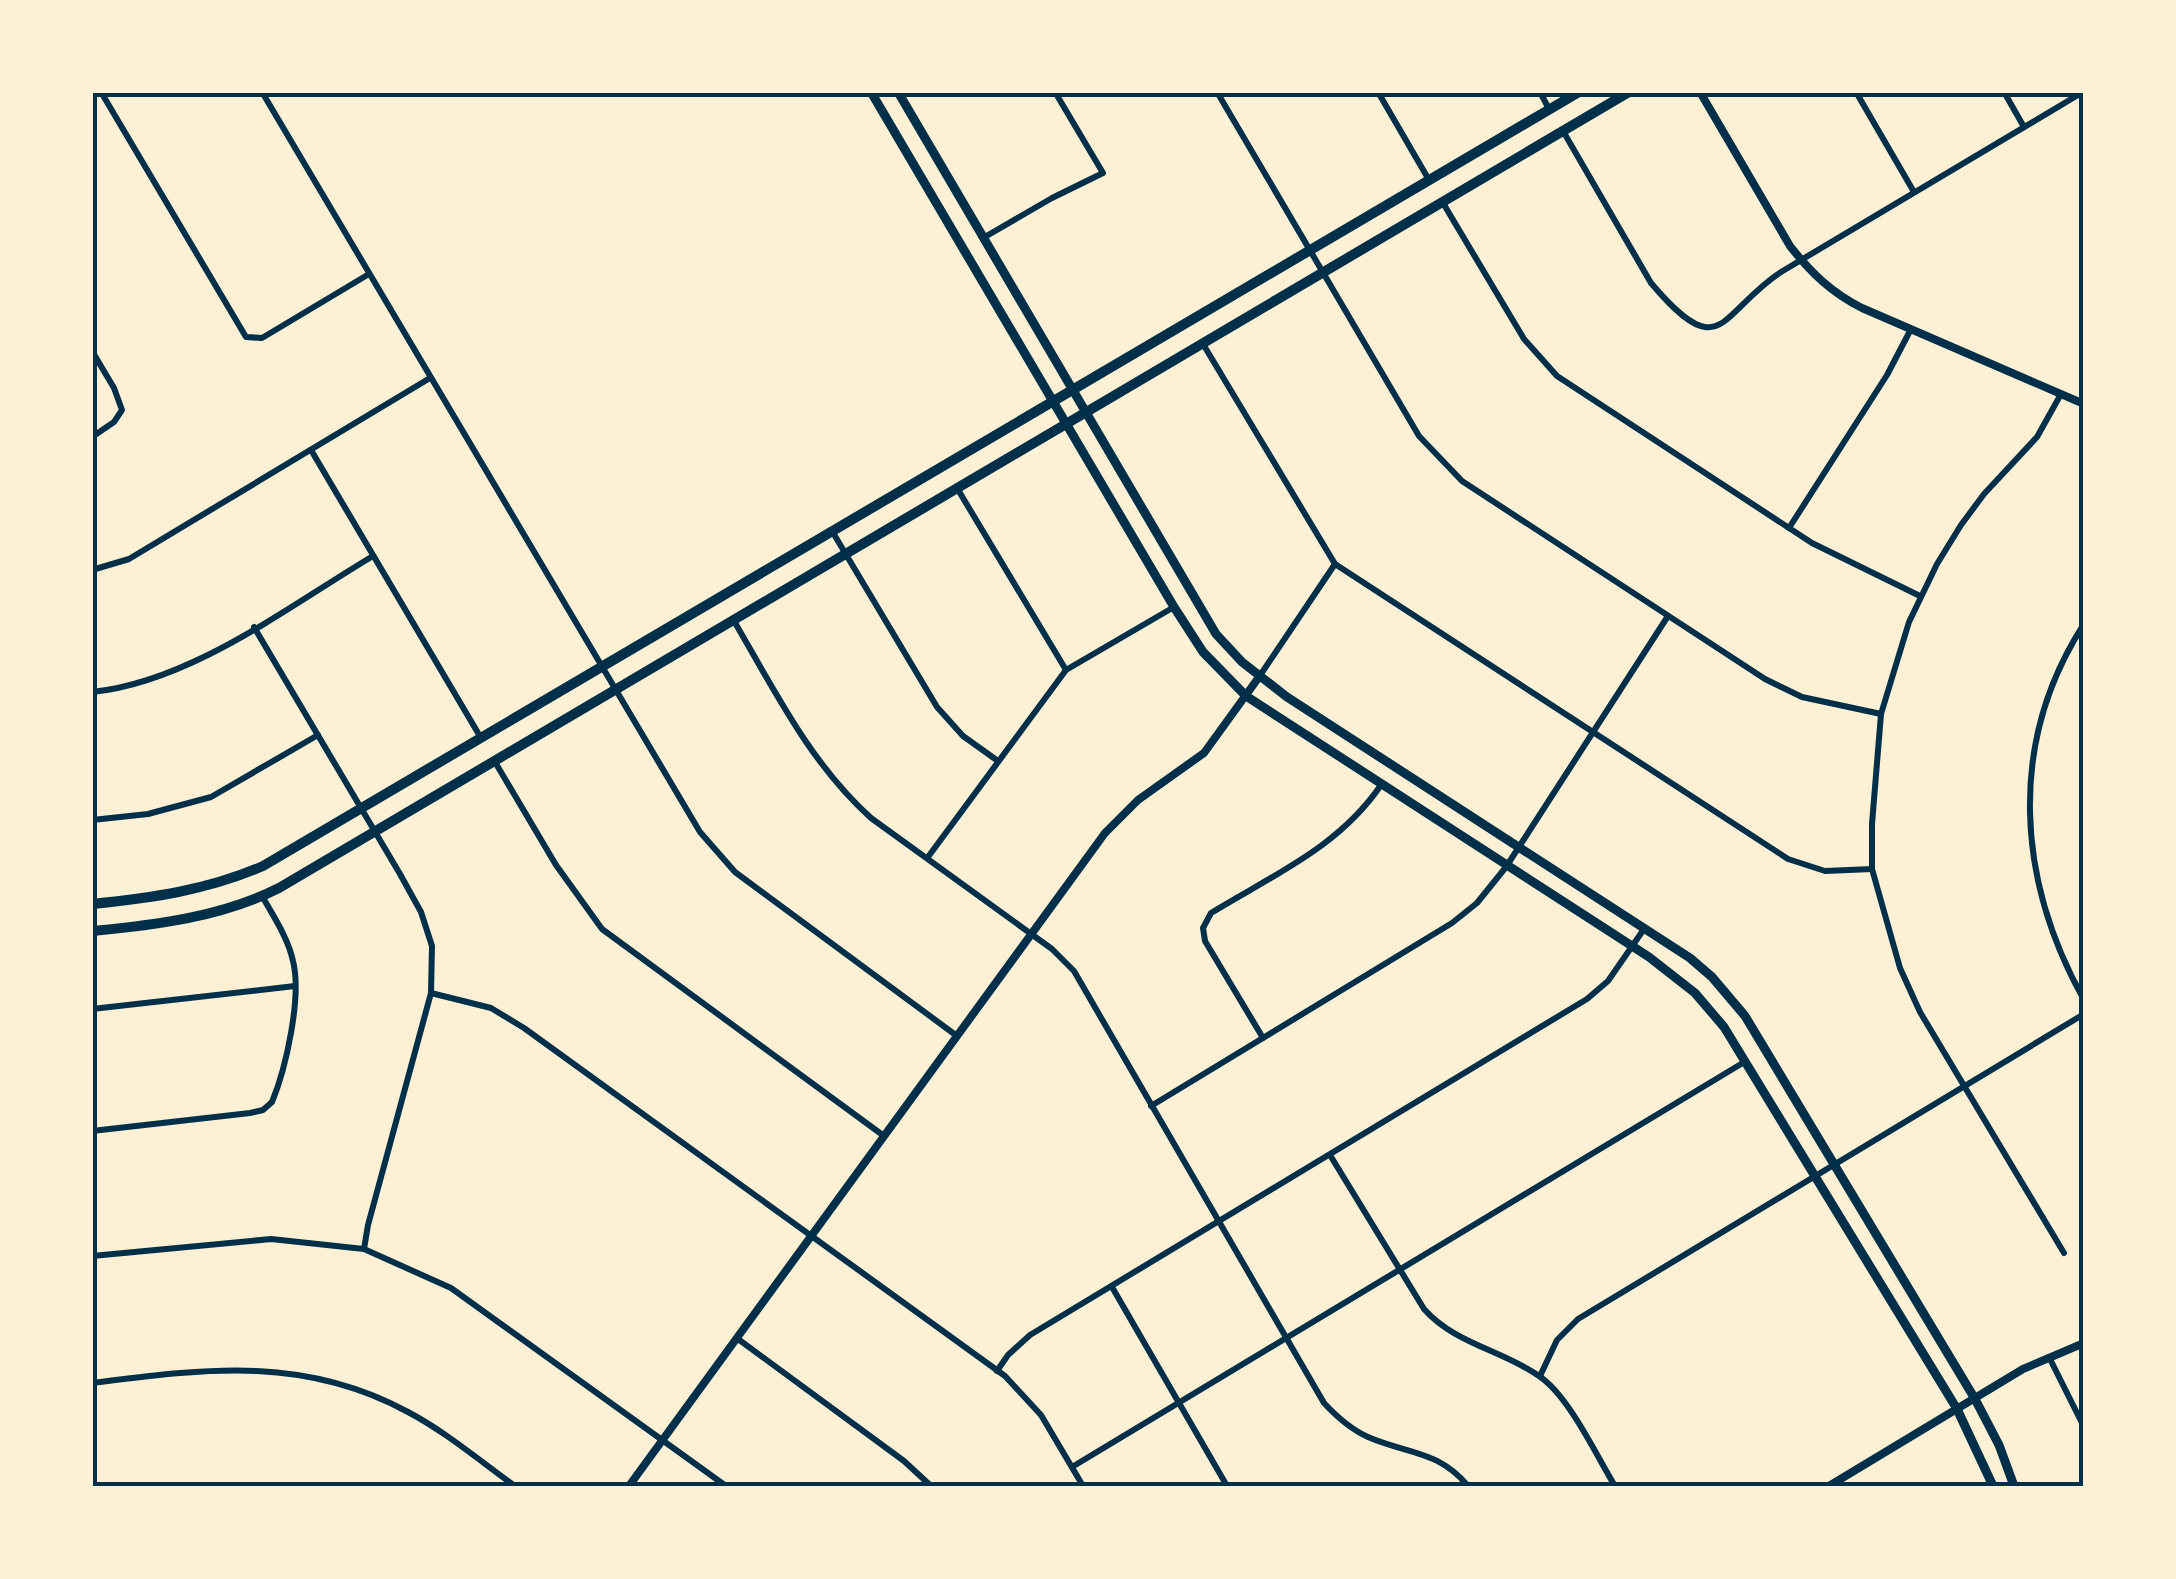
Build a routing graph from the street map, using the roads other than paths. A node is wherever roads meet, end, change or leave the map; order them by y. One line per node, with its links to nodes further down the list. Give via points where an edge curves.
1 (101, 92): 25 (street, via 246,337 262,338)
2 (262, 92): 25 (street)
3 (871, 92): 32 (main road)
4 (898, 92): 21 (main road)
5 (1055, 92): 21 (street, via 1103,173)
6 (1216, 92): 22 (street)
7 (1378, 92): 18 (street)
8 (1540, 92): 15 (street)
9 (1579, 92): 15 (main road)
10 (1629, 92): 17 (main road)
11 (1700, 92): 23 (street)
12 (1856, 92): 19 (street)
13 (2004, 92): 16 (street)
14 (2083, 92): 16 (street)
15 (1550, 110): 18 (main road)
16 (2024, 127): 19 (street)
17 (1563, 131): 20 (main road); 23 (street, via 1651,283 1692,322 1724,324 1757,289)
18 (1429, 180): 22 (main road)
19 (1914, 192): 23 (street)
20 (1442, 202): 24 (main road); 39 (street, via 1512,322 1546,366)
21 (984, 238): 30 (main road)
22 (1310, 252): 24 (street); 30 (main road)
23 (1801, 260): 26 (street, via 1841,298)
24 (1323, 272): 27 (main road); 47 (street, via 1419,436 1446,466)
25 (369, 274): 29 (street)
26 (1911, 330): 31 (street); 39 (street)
27 (1203, 343): 34 (main road); 43 (street)
28 (92, 351): 36 (street, via 122,410)
29 (430, 378): 37 (street); 51 (street)
30 (1074, 391): 32 (main road); 34 (main road)
31 (2061, 394): 33 (street); 45 (street, via 2037,436 1962,525)
32 (1055, 402): 35 (main road); 40 (main road)
33 (2084, 404)
34 (1086, 413): 35 (main road); 53 (main road, via 1216,634)
35 (1067, 423): 38 (main road); 46 (main road)
36 (92, 437)
37 (311, 450): 42 (street); 44 (street, via 129,559)
38 (957, 488): 41 (main road); 52 (street)
39 (1790, 528): 45 (street)
40 (832, 531): 41 (street); 51 (main road)
41 (845, 554): 48 (main road); 61 (street, via 937,707)
42 (373, 556): 50 (street); 60 (street)
43 (1334, 564): 53 (street); 58 (street)
44 (92, 570)
45 (1920, 596): 57 (street)
46 (1174, 607): 52 (street); 56 (main road)
47 (1668, 616): 57 (street, via 1782,688); 58 (street)
48 (734, 621): 54 (main road); 68 (street, via 828,774 871,818)
49 (2084, 624): 79 (street, via 2045,708 2033,762 2030,828 2042,906)
50 (254, 627): 55 (street, via 163,677); 59 (street)
51 (600, 669): 54 (street); 60 (main road)
52 (1066, 670): 61 (street)
53 (1259, 678): 56 (street); 67 (main road)
54 (614, 691): 62 (main road); 82 (street, via 726,863)
55 (92, 692)
56 (1246, 696): 63 (main road); 75 (street, via 1204,753 1118,818)
57 (1881, 714): 70 (street)
58 (1593, 733): 67 (street); 70 (street, via 1788,859 1825,871)
59 (318, 736): 64 (street); 65 (street, via 211,797)
60 (482, 739): 64 (main road)
61 (998, 761): 68 (street)
62 (495, 762): 66 (main road); 88 (street, via 602,929)
63 (1382, 785): 69 (main road); 83 (street, via 1345,830 1210,913 1204,924 1204,941)
64 (361, 808): 66 (street); 72 (main road, via 233,879 178,894)
65 (92, 820)
66 (375, 832): 71 (main road); 78 (street, via 426,924)
67 (1520, 847): 69 (street); 73 (main road)
68 (928, 858): 75 (street)
69 (1506, 866): 76 (main road); 83 (street, via 1452,923)
70 (1872, 869): 85 (street, via 1900,968)
71 (262, 896): 74 (main road, via 180,920); 77 (street, via 290,949)
72 (92, 904)
73 (1644, 929): 76 (street); 90 (main road, via 1690,958 1726,992)
74 (92, 931)
75 (1030, 934): 82 (street); 86 (street, via 1074,972)
76 (1631, 948): 84 (main road, via 1695,993); 89 (street, via 1587,999)
77 (294, 986): 80 (street); 87 (street, via 290,1028 267,1108)
78 (431, 993): 93 (street, via 511,1020); 94 (street)
79 (2084, 1000)
80 (92, 1009)
81 (2084, 1014): 85 (street)
82 (957, 1036): 88 (street)
83 (1263, 1038): 86 (street)
84 (1746, 1061): 91 (main road); 97 (street)
85 (1963, 1087): 90 (street); 95 (street)
86 (1152, 1106): 92 (street)
87 (92, 1131)
88 (884, 1136): 93 (street)
89 (1330, 1155): 92 (street); 97 (street)
90 (1835, 1165): 91 (street); 98 (main road)
91 (1815, 1176): 99 (main road); 106 (street, via 1578,1319 1557,1340)
92 (1217, 1222): 100 (street); 101 (street)
93 (810, 1237): 102 (street); 105 (street)
94 (364, 1249): 96 (street, via 271,1239); 112 (street, via 452,1288)
95 (2064, 1253)
96 (92, 1256)
97 (1398, 1270): 101 (street); 106 (street, via 1444,1328)
98 (1900, 1273): 99 (main road); 108 (main road)
99 (1881, 1285): 110 (main road)
100 (1112, 1287): 105 (street, via 1030,1335); 109 (street)
101 (1285, 1338): 109 (street); 120 (street, via 1324,1403 1351,1429 1422,1452)
102 (738, 1340): 112 (street); 117 (street)
103 (2084, 1342): 104 (street)
104 (2049, 1356): 108 (street); 111 (street)
105 (997, 1371): 113 (street, via 1030,1400)
106 (1540, 1376): 121 (street)
107 (92, 1383): 114 (street, via 227,1368 321,1380 408,1411)
108 (1975, 1399): 110 (street); 124 (main road)
109 (1179, 1402): 113 (street); 119 (street)
110 (1957, 1409): 122 (street); 123 (main road)
111 (2084, 1428)
112 (663, 1441): 115 (street); 116 (street)
113 (1072, 1466): 118 (street)
114 (515, 1486)
115 (629, 1486)
116 (726, 1486)
117 (931, 1486)
118 (1083, 1486)
119 (1227, 1486)
120 (1468, 1486)
121 (1615, 1486)
122 (1830, 1486)
123 (1993, 1486)
124 (2014, 1486)

